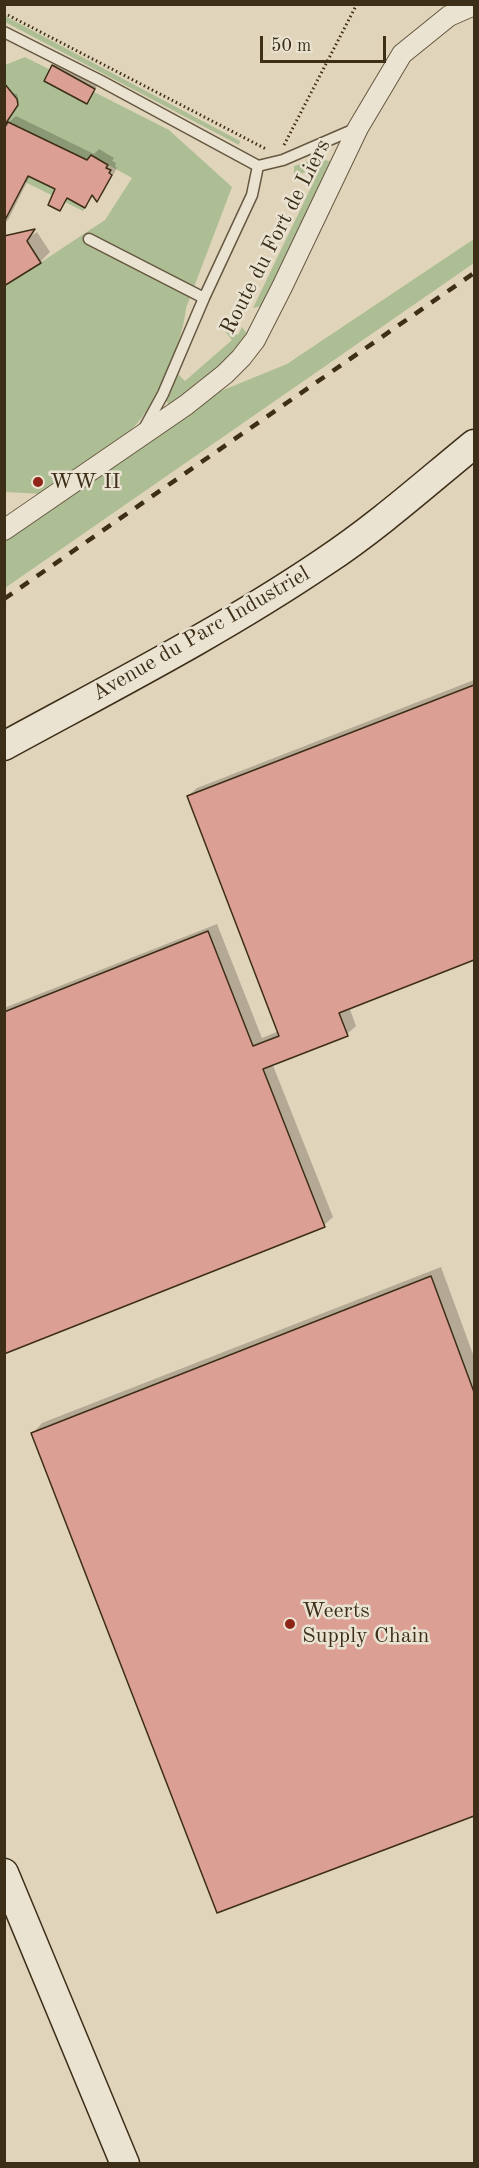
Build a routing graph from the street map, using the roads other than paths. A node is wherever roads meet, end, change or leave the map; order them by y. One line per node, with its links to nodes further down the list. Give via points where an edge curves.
1 (474, 5): 3 (street, Route du Fort de Liers, via 448,16 402,54)
2 (4, 32): 4 (lane)
3 (358, 128): 4 (lane); 7 (street, Route du Fort de Liers, via 255,339 225,374)
4 (258, 166): 6 (lane, via 252,195)
5 (89, 239): 6 (lane)
6 (204, 298): 7 (lane, via 145,427)
7 (147, 432): 9 (street, Route du Fort de Liers)
8 (474, 444): 10 (street, Avenue du Parc Industriel, via 307,574 230,622)
9 (4, 530)
10 (4, 746)
11 (4, 1873): 12 (street)
12 (124, 2163)

